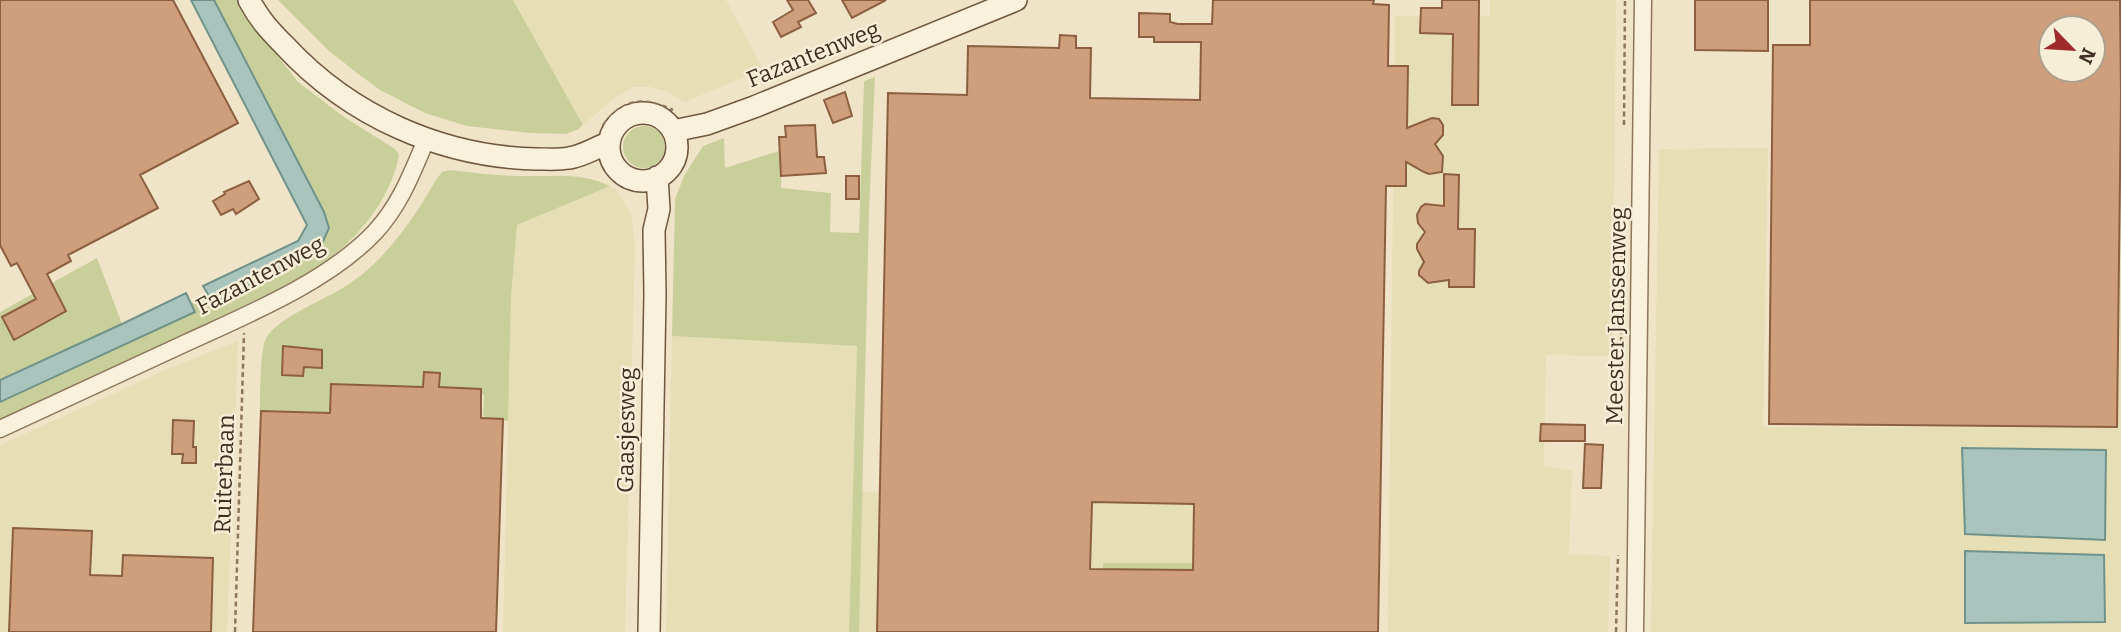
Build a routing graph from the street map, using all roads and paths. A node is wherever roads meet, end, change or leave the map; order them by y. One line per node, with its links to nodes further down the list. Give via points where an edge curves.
1 (249, 0): 7 (main road, via 260,20 306,70 389,125)
2 (1016, 0): 6 (main road, Fazantenweg, via 707,124 694,137)
3 (1625, 0): 5 (path)
4 (1643, 0): 14 (street, Meester Janssenweg)
5 (1624, 127)
6 (675, 129): 8 (main road, via 651,113 634,113 620,121); 8 (path, via 657,103 643,100 625,105 608,118); 9 (main road, via 676,155 671,165)
7 (426, 140): 8 (main road, via 483,155 524,158 565,159); 10 (street, Fazantenweg, via 392,211 374,232 329,270)
8 (606, 145): 9 (main road, via 623,174)
9 (648, 179): 13 (main road, Gaasjesweg, via 645,208 654,230 655,308)
10 (245, 316): 11 (street, Fazantenweg); 12 (path, Ruiterbaan)
11 (0, 429)
12 (234, 632)
13 (649, 632)
14 (1634, 632)

